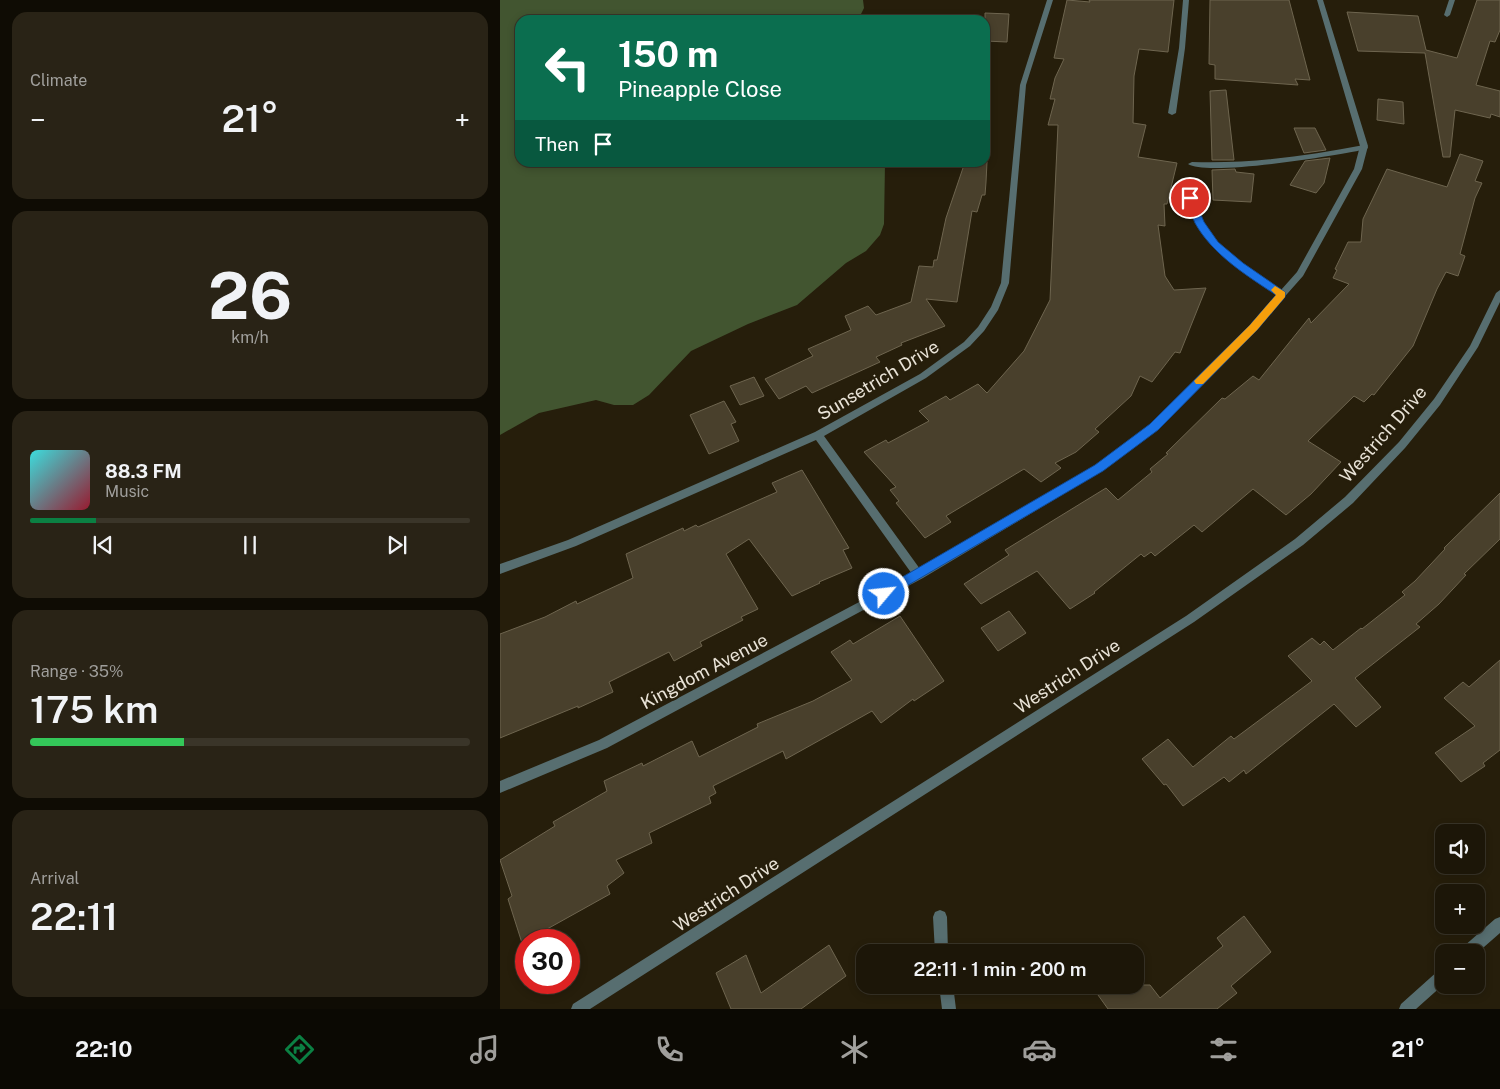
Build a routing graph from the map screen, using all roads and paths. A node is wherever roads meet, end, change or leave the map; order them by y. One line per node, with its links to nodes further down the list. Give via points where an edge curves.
1 (1050, 0): 12 (street, Sunsetrich Drive, via 1024,85 1005,282 995,308 967,344 923,376)
2 (1186, 0): 6 (street)
3 (1320, 0): 7 (street)
4 (1452, 0): 5 (street)
5 (1447, 15)
6 (1172, 113)
7 (1364, 147): 8 (street, via 1281,161 1226,166); 11 (street, Kingdom Avenue, via 1358,169 1300,274)
8 (1192, 164)
9 (1190, 198): 11 (street, via 1199,222 1215,244 1240,266)
10 (1500, 293): 22 (street, Westrich Drive, via 1474,347 1402,446 1349,500 1298,542 1190,619)
11 (1282, 294): 14 (street, Kingdom Avenue, via 1254,327 1154,427 1099,468)
12 (818, 435): 13 (street, Sunsetrich Drive, via 572,543); 14 (street)
13 (500, 569)
14 (919, 575): 15 (street, Kingdom Avenue, via 604,744)
15 (500, 787)
16 (940, 917): 18 (street)
17 (1500, 924): 19 (street)
18 (942, 944)
19 (1477, 944)
20 (1435, 983): 24 (street)
21 (947, 994): 23 (street)
22 (578, 1009)
23 (949, 1009)
24 (1406, 1009)

